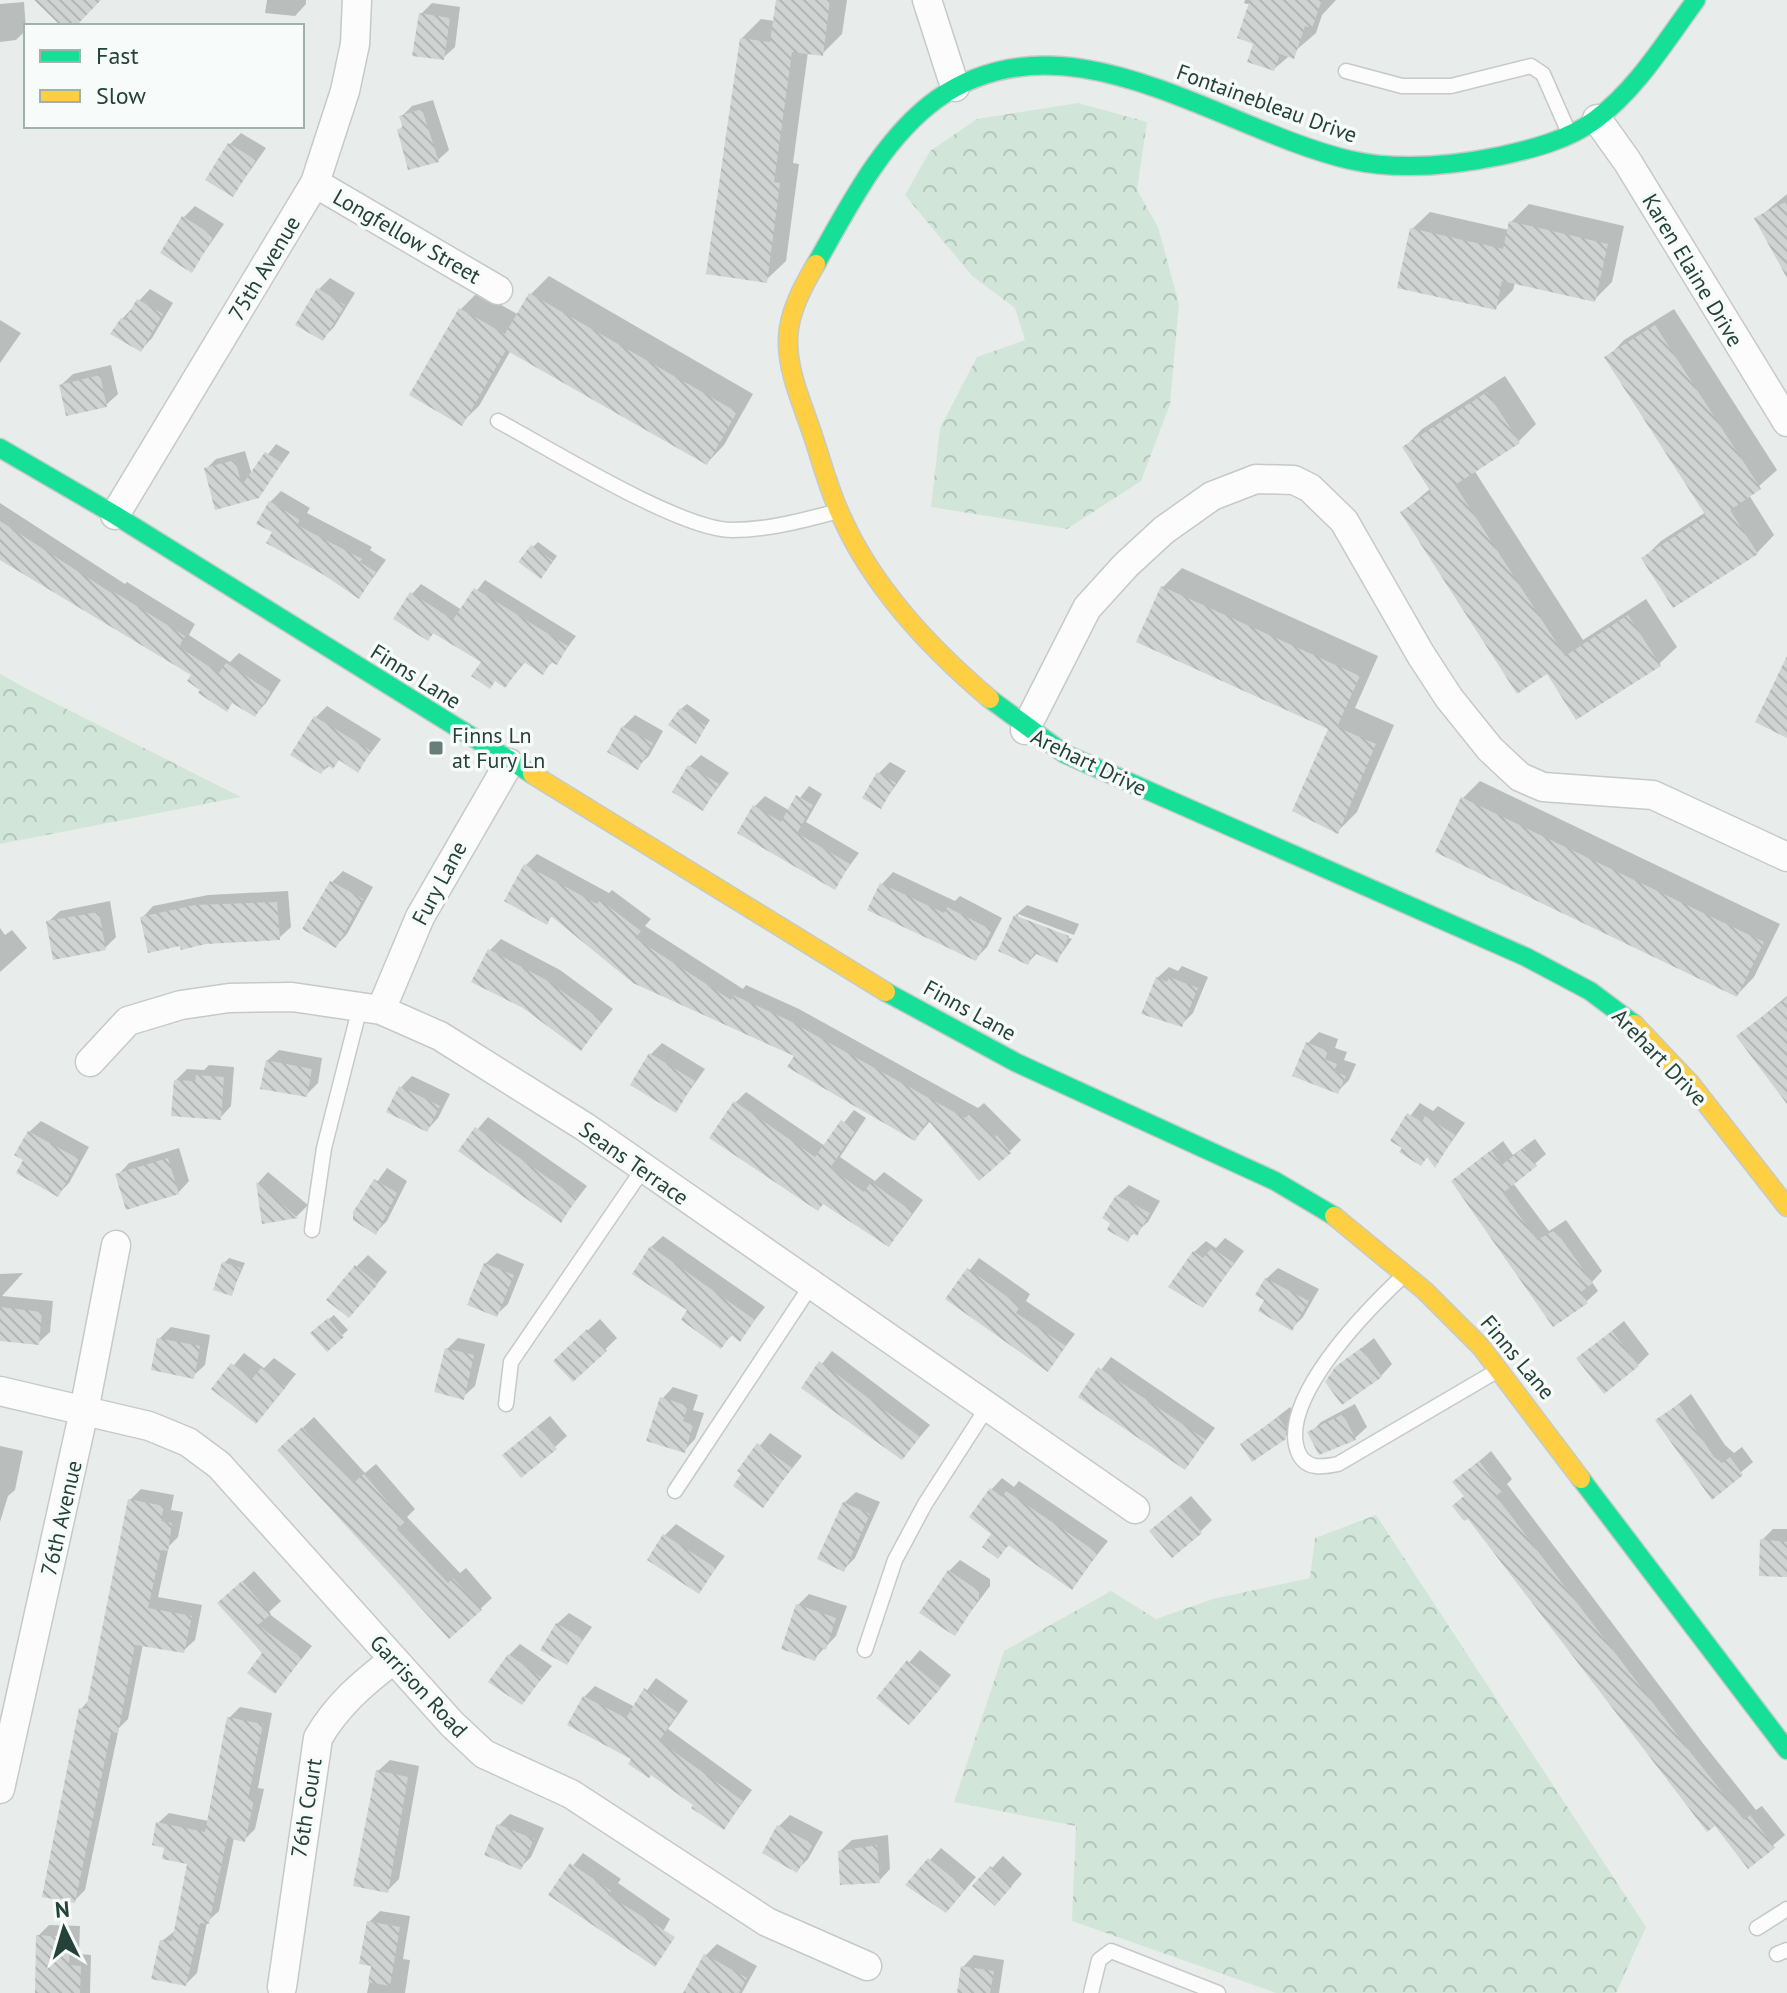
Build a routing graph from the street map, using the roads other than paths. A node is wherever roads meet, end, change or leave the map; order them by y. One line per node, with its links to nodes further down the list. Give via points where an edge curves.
1 (357, 0): 8 (street, 75th Avenue, via 345,91)
2 (927, 0): 5 (street)
3 (1696, 0): 6 (street, Fontainebleau Drive, via 1624,94)
4 (1346, 71): 7 (lane, via 1402,86 1451,86 1531,66 1543,74)
5 (955, 87): 7 (street, Fontainebleau Drive, via 1014,70 1058,65 1094,70 1187,99 1329,155 1392,166 1478,161); 13 (street, Arehart Drive, via 919,113 874,167 807,282 790,324 791,364)
6 (1597, 119): 7 (street, Fontainebleau Drive); 11 (street, Karen Elaine Drive)
7 (1569, 133)
8 (315, 183): 9 (street, Longfellow Street); 14 (street, 75th Avenue)
9 (498, 290)
10 (498, 421): 13 (lane, via 675,515 728,530 781,526)
11 (1787, 422)
12 (0, 448): 14 (street, Finns Lane)
13 (839, 511): 15 (street, Arehart Drive, via 877,577 931,644)
14 (115, 515): 16 (street, Finns Lane)
15 (1025, 730): 17 (street, via 1087,608 1126,565 1212,496 1256,479 1279,478 1310,488 1344,521 1449,698 1520,777 1543,787 1653,795); 21 (street, Arehart Drive, via 1065,754 1583,986 1651,1041 1703,1098)
16 (509, 763): 18 (street, Fury Lane); 24 (street, Finns Lane, via 781,931 1017,1063 1275,1181 1335,1217)
17 (1787, 857)
18 (370, 1008): 19 (street, Seans Terrace, via 292,997 181,1005 128,1021); 20 (street, Seans Terrace, via 453,1044); 22 (lane, via 324,1148)
19 (90, 1062)
20 (643, 1169): 25 (street, Seans Terrace); 28 (lane, via 511,1362)
21 (1787, 1207)
22 (312, 1230)
23 (116, 1245): 30 (street, 76th Avenue)
24 (1405, 1274): 26 (street, Finns Lane); 26 (lane, via 1376,1301 1308,1386 1297,1436 1305,1461 1319,1467 1338,1464)
25 (812, 1284): 29 (street, Seans Terrace); 31 (lane)
26 (1499, 1370): 35 (street, Finns Lane)
27 (0, 1391): 30 (street, Garrison Road)
28 (506, 1404)
29 (988, 1406): 32 (street, Seans Terrace); 33 (lane, via 895,1560)
30 (84, 1411): 34 (street, Garrison Road, via 149,1426 188,1442 219,1465); 36 (street, 76th Avenue)
31 (675, 1491)
32 (1135, 1509)
33 (865, 1650)
34 (393, 1660): 39 (street, Garrison Road, via 484,1754 571,1794 767,1922); 40 (street, 76th Court, via 357,1688 318,1738)
35 (1787, 1750)
36 (0, 1786)
37 (1787, 1909): 38 (lane)
38 (1757, 1928)
39 (867, 1966)
40 (282, 1987)
41 (1091, 1993): 42 (lane, via 1099,1960 1111,1951)
42 (1218, 1993)

